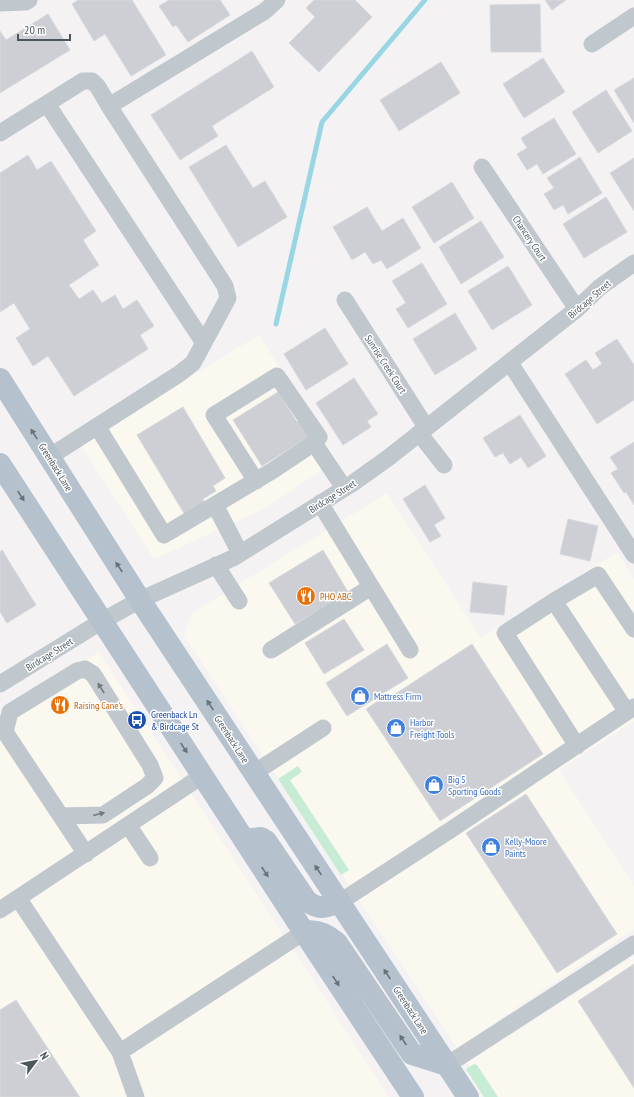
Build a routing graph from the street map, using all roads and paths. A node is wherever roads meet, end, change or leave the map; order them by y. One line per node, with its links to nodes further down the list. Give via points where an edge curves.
1 (29, 0): 3 (street)
2 (277, 0): 4 (street)
3 (0, 3)
4 (261, 6): 8 (street)
5 (634, 16): 6 (street)
6 (592, 44)
7 (47, 104): 8 (street, via 83,81 92,81); 9 (street); 14 (street)
8 (109, 106): 14 (street, via 225,286 228,298)
9 (0, 133)
10 (482, 167): 13 (street, Chancery Court)
11 (634, 263): 13 (street, Birdcage Street, via 600,287)
12 (345, 300): 18 (street, Sunrise Creek Court)
13 (577, 310): 15 (street, Birdcage Street)
14 (204, 343): 17 (street, via 193,363 179,374)
15 (510, 363): 18 (street, Birdcage Street); 28 (street)
16 (0, 379): 20 (main road, Greenback Lane, one-way to 16)
17 (97, 426): 20 (street); 26 (street, via 164,534)
18 (423, 430): 22 (street, Sunrise Creek Court); 24 (street, Birdcage Street)
19 (314, 443): 23 (street); 23 (street, via 319,437 277,376 214,415); 24 (street)
20 (49, 457): 31 (main road, Greenback Lane, one-way to 20)
21 (0, 464): 34 (main road, one-way to 34)
22 (444, 465)
23 (256, 481): 26 (street)
24 (344, 488): 25 (street, Birdcage Street)
25 (320, 503): 27 (street, Birdcage Street); 30 (street)
26 (215, 505): 27 (street)
27 (240, 553): 29 (street, Birdcage Street)
28 (634, 555)
29 (216, 565): 31 (street, Birdcage Street); 32 (street)
30 (371, 587): 36 (street); 37 (street)
31 (140, 600): 34 (street, Birdcage Street); 42 (main road, Greenback Lane, one-way to 31)
32 (239, 601)
33 (554, 601): 35 (street, via 598,575); 39 (street); 41 (street, via 505,633)
34 (102, 621): 38 (street, Birdcage Street); 43 (main road, one-way to 43)
35 (634, 629)
36 (271, 650)
37 (410, 650)
38 (0, 684)
39 (630, 710): 41 (street)
40 (323, 728): 42 (street)
41 (577, 746): 50 (street)
42 (254, 773): 50 (main road, Greenback Lane, one-way to 42)
43 (202, 776): 45 (street); 46 (main road)
44 (61, 816): 44 (street, one-way to 44, via 103,815 147,786 154,778 150,765 92,674 85,669 77,671 10,712 5,732); 47 (street)
45 (128, 825): 47 (street); 48 (street)
46 (244, 840): 50 (main road, via 261,838 266,841 312,905 319,908); 52 (main road, one-way to 52)
47 (86, 854): 49 (street)
48 (150, 858)
49 (18, 898): 51 (street); 54 (street)
50 (340, 902): 55 (main road, Greenback Lane, one-way to 50)
51 (0, 910)
52 (304, 932): 54 (street); 55 (main road, one-way to 52, via 412,1054 337,942 320,932); 57 (main road, one-way to 57)
53 (634, 944): 55 (street)
54 (120, 1052): 56 (street)
55 (447, 1065): 58 (main road, Greenback Lane)
56 (136, 1097)
57 (413, 1097)
58 (468, 1097)

